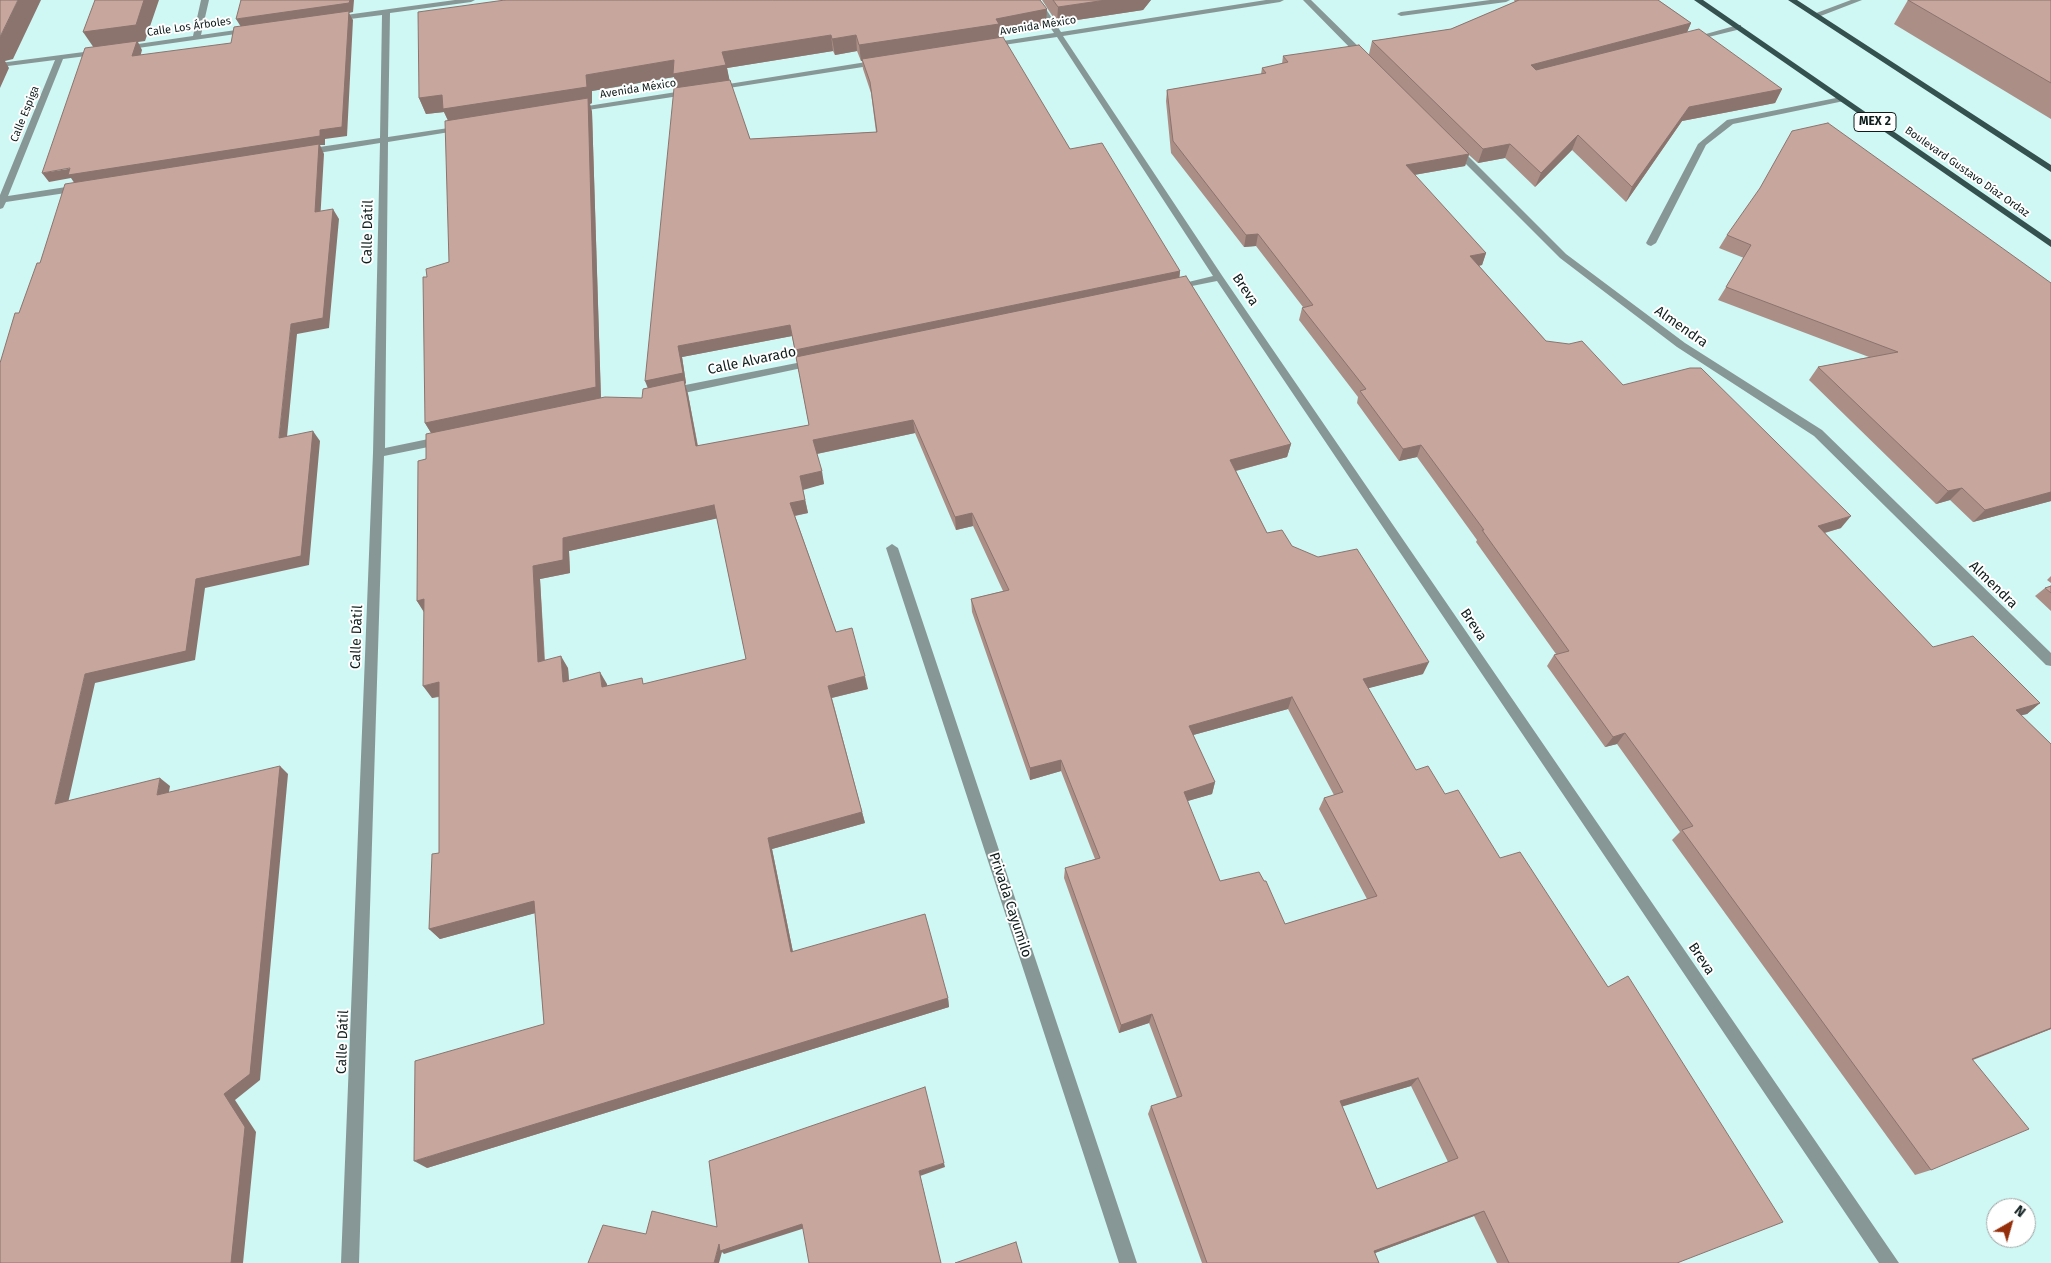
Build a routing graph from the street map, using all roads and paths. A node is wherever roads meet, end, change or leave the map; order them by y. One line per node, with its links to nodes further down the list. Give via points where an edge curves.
1 (205, 0): 17 (street)
2 (471, 0): 10 (street)
3 (1036, 0): 16 (street, Breva)
4 (1280, 0): 16 (street, Avenida México)
5 (1307, 0): 24 (street)
6 (1506, 0): 11 (street)
7 (1698, 0): 14 (main road, Boulevard Gustavo Díaz Ordaz / MEX 2)
8 (1792, 0): 12 (main road)
9 (1858, 0): 12 (street)
10 (386, 12): 13 (street); 32 (street, Calle Dátil)
11 (1400, 14)
12 (1815, 15): 34 (main road)
13 (329, 20)
14 (1738, 28): 18 (street); 28 (main road, Boulevard Gustavo Díaz Ordaz / MEX 2)
15 (262, 29): 17 (street, Calle Los Árboles)
16 (1057, 34): 19 (street, Avenida México); 39 (street, Breva)
17 (196, 38): 20 (street, Calle Los Árboles)
18 (1680, 42)
19 (978, 47)
20 (118, 49)
21 (108, 50): 22 (street)
22 (60, 57): 25 (street); 36 (street, Calle Espiga)
23 (889, 61): 26 (street)
24 (1369, 62)
25 (0, 65)
26 (711, 89)
27 (701, 90): 29 (street, Avenida México)
28 (1841, 99): 37 (street, via 1730,122 1702,144); 38 (main road, Boulevard Gustavo Díaz Ordaz / MEX 2)
29 (563, 112)
30 (474, 126): 32 (street)
31 (1446, 139): 46 (street, Almendra, via 1563,256 1680,345 1818,433)
32 (385, 140): 33 (street); 44 (street, Calle Dátil)
33 (297, 154)
34 (2051, 169)
35 (91, 186): 36 (street)
36 (1, 202)
37 (1651, 243)
38 (2051, 244)
39 (1219, 278): 40 (street); 49 (street, Breva)
40 (1160, 290)
41 (818, 362): 42 (street, Calle Alvarado)
42 (662, 394)
43 (457, 436): 44 (street)
44 (379, 453): 47 (street, Calle Dátil)
45 (892, 548): 48 (street, Privada Cayumilo)
46 (2051, 661)
47 (350, 1263)
48 (1128, 1263)
49 (1890, 1263)

